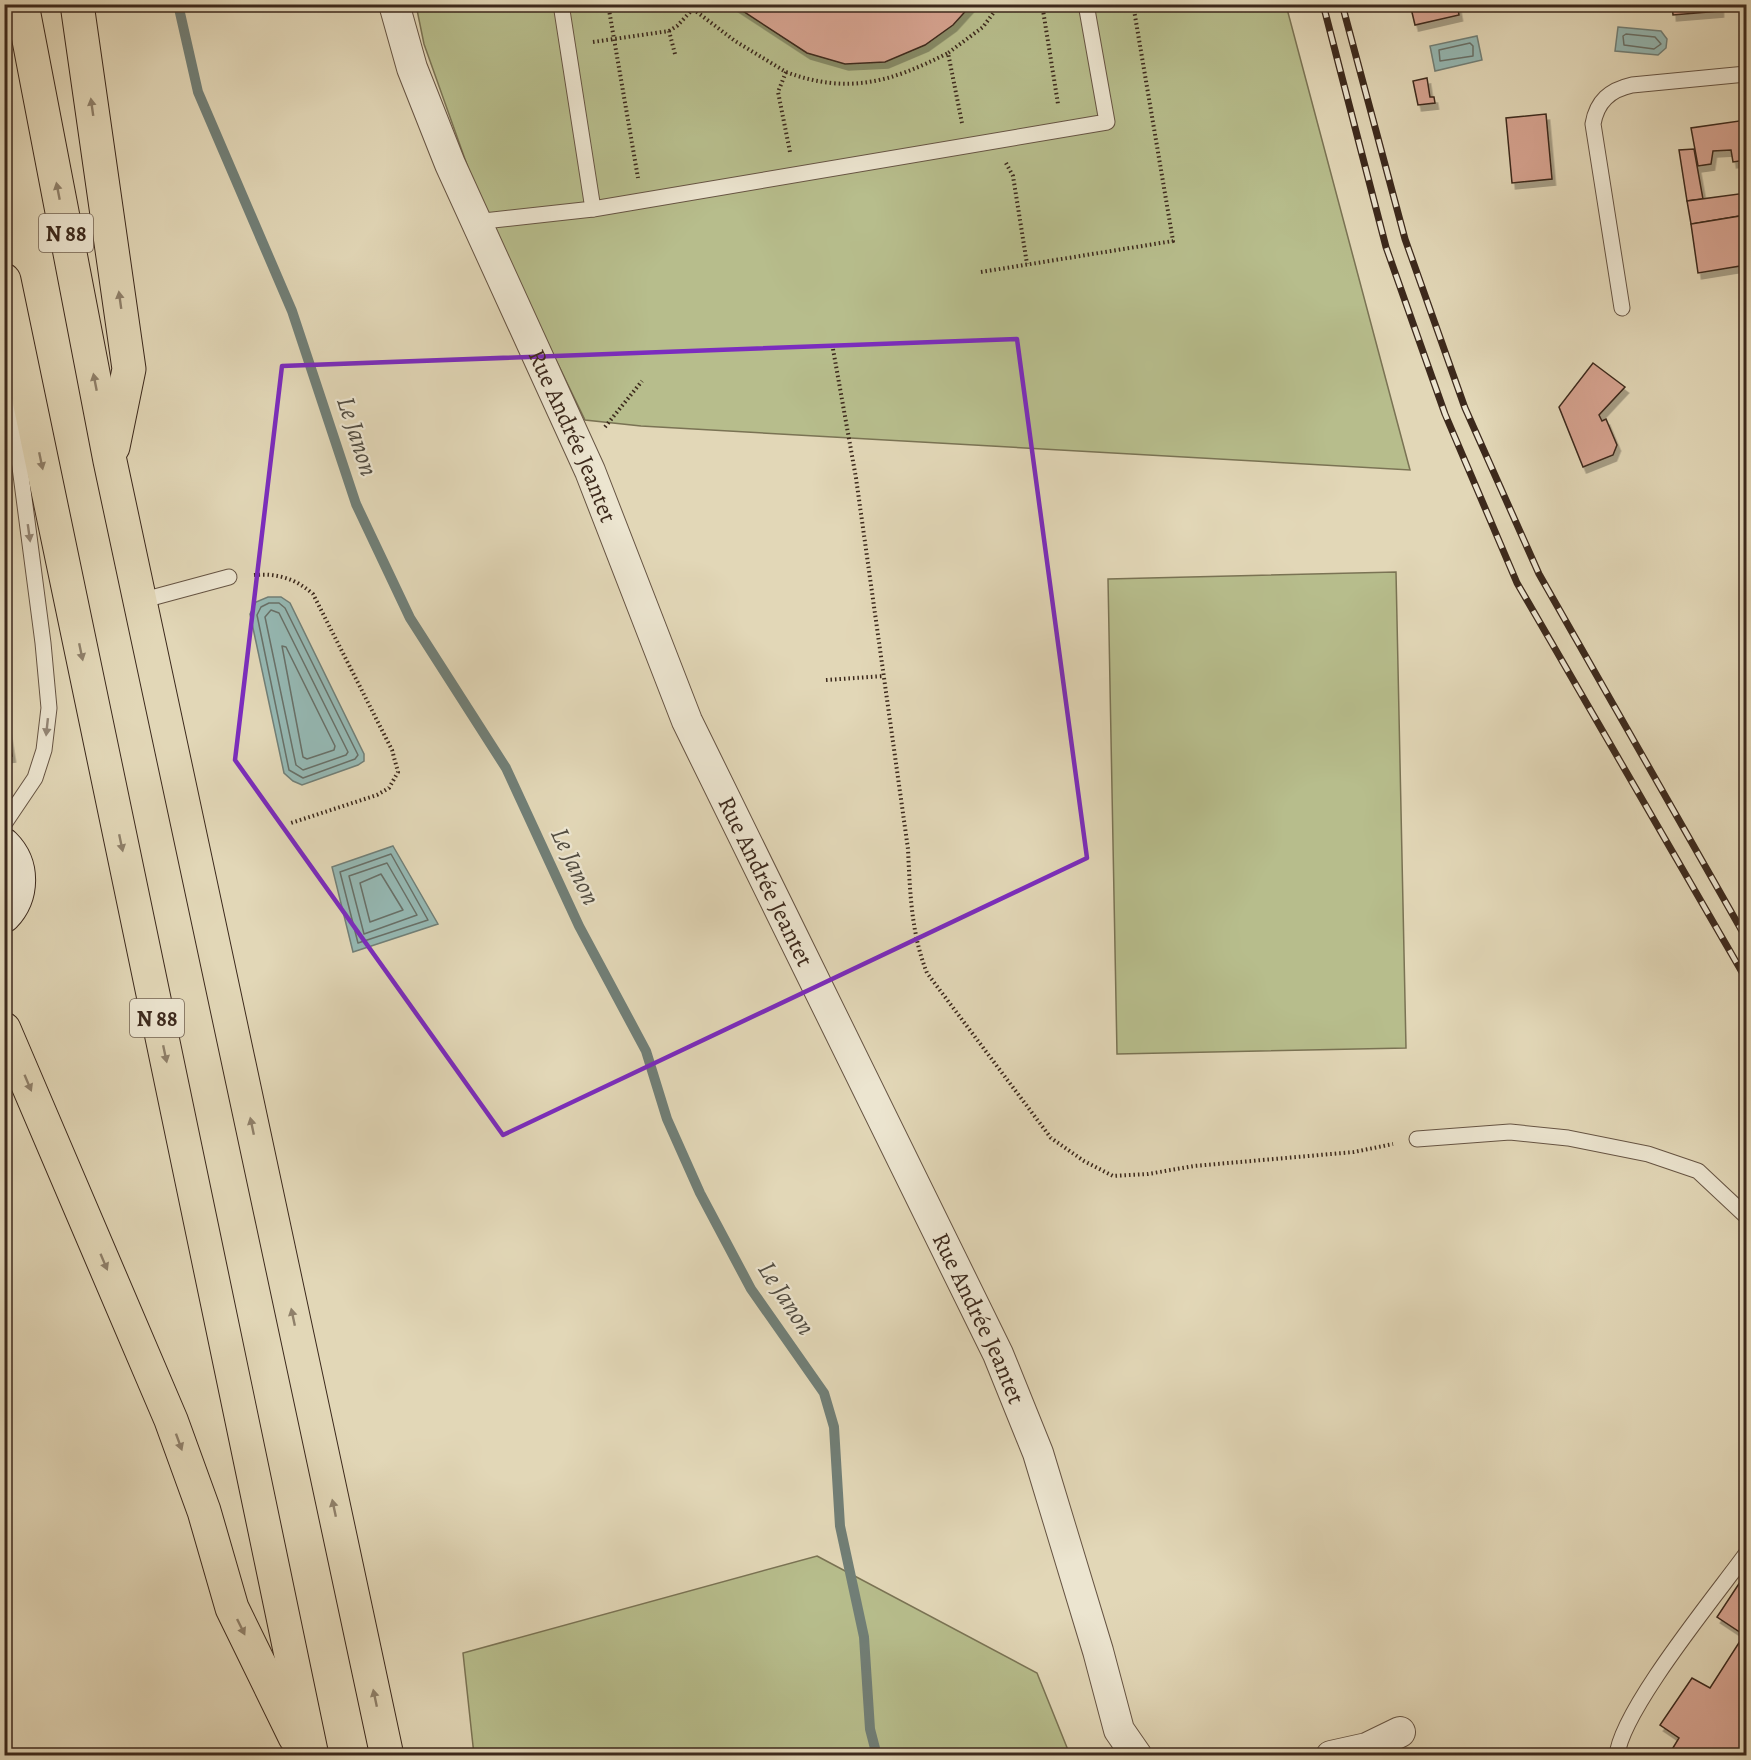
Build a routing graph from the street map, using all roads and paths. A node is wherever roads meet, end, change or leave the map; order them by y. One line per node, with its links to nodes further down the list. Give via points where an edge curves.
1 (22, 4): 34 (highway, N 88, one-way to 1)
2 (78, 4): 34 (highway, one-way to 2, via 129,369)
3 (394, 4): 25 (street, Rue Andrée Jeantet, via 412,68)
4 (561, 4): 14 (lane)
5 (608, 4): 13 (path)
6 (689, 4): 11 (path)
7 (1000, 4): 15 (path, via 983,27)
8 (1042, 4): 19 (path)
9 (1086, 4): 19 (lane, via 1107,122)
10 (1133, 4): 26 (path, via 1173,241)
11 (693, 9): 12 (path); 17 (path)
12 (669, 31): 13 (path); 16 (path)
13 (615, 39): 14 (path); 23 (path)
14 (568, 44): 24 (lane)
15 (948, 53): 17 (path, via 913,70 867,83 826,84); 20 (path, via 963,125)
16 (675, 54)
17 (786, 72): 22 (path, via 778,92 790,154)
18 (1746, 74): 29 (lane, via 1624,87 1609,94 1595,111 1593,124)
19 (1062, 129): 20 (lane)
20 (959, 146): 22 (lane)
21 (1000, 161): 26 (path, via 1011,168)
22 (788, 176): 23 (lane)
23 (641, 201): 24 (lane)
24 (593, 209): 25 (lane)
25 (475, 222): 33 (street, Rue Andrée Jeantet)
26 (1027, 264): 27 (path)
27 (981, 272)
28 (4, 280): 49 (highway, N 88, one-way to 49)
29 (1622, 308)
30 (833, 349): 37 (path)
31 (4, 350): 40 (lane, one-way to 40, via 49,708 44,750 35,778)
32 (642, 381): 33 (path)
33 (583, 456): 51 (street, Rue Andrée Jeantet, via 687,721 998,1354 1038,1453 1119,1730)
34 (110, 460): 36 (highway, N 88)
35 (230, 578): 36 (lane); 39 (path, via 282,576 314,594 392,750 398,772 389,788 377,795)
36 (140, 601): 50 (highway, N 88, one-way to 36)
37 (884, 676): 38 (path); 44 (path, via 917,948 927,973 1052,1138 1113,1176 1354,1152)
38 (826, 680)
39 (291, 823)
40 (4, 824)
41 (4, 845): 42 (main road, via 16,862 19,878 17,895)
42 (4, 916)
43 (4, 1029): 48 (highway, one-way to 48, via 171,1420 204,1511 232,1608)
44 (1417, 1139): 45 (lane, via 1510,1132 1568,1138 1647,1154 1698,1171)
45 (1746, 1216)
46 (1746, 1554): 53 (lane, via 1653,1682 1629,1720)
47 (1400, 1732): 52 (street, via 1366,1748)
48 (305, 1755)
49 (312, 1755)
50 (387, 1755)
51 (1137, 1755)
52 (1331, 1755)
53 (1617, 1755)

